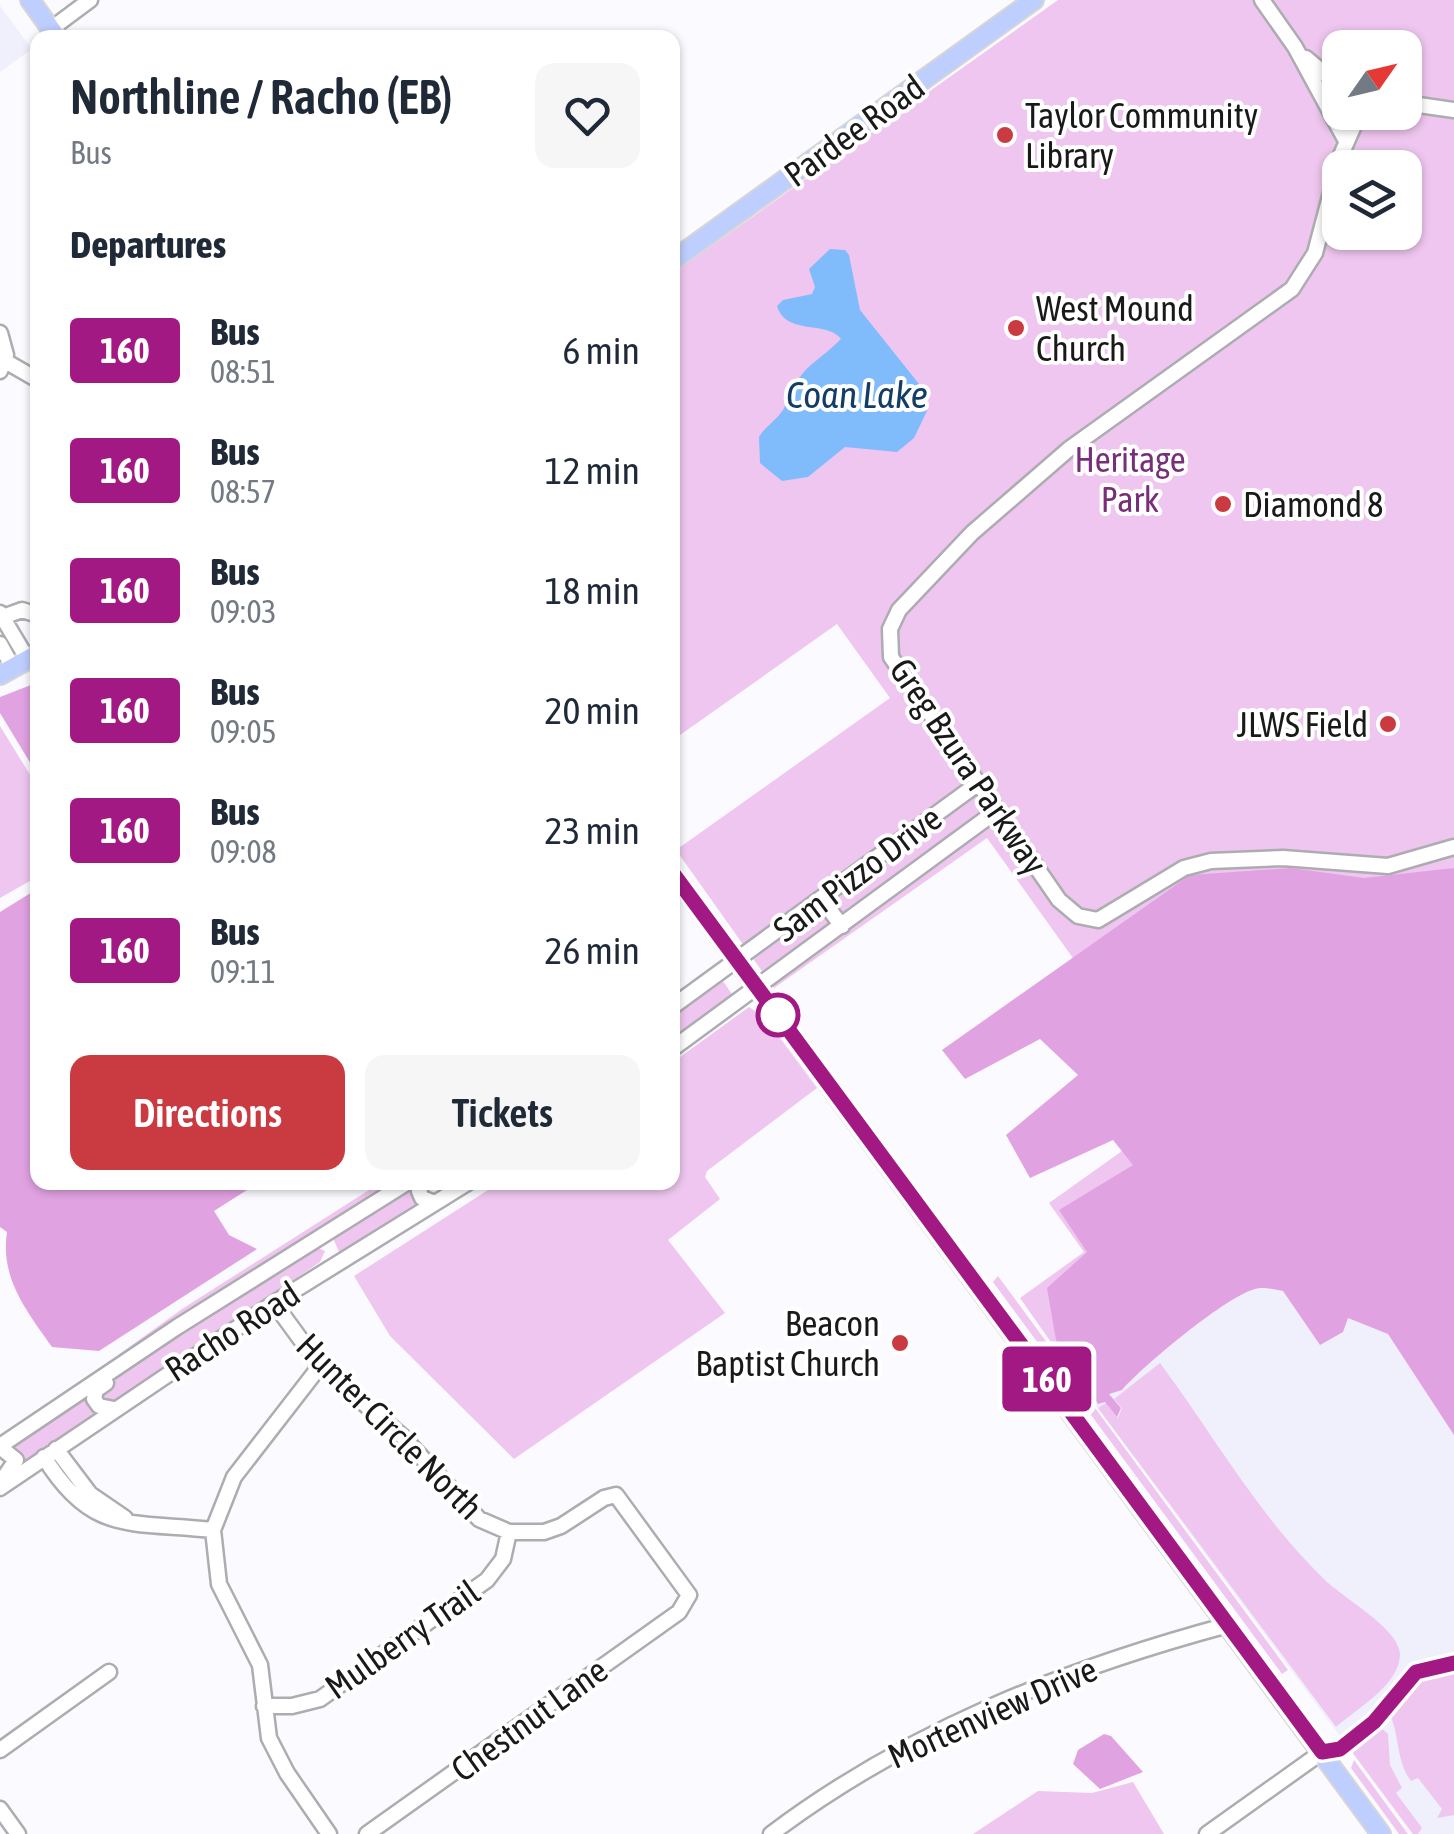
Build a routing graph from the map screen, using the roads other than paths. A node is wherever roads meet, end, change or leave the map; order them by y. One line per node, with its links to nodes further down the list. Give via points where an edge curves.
1 (30, 0): 5 (main road)
2 (90, 0): 6 (street)
3 (1034, 0): 13 (main road, Pardee Road)
4 (1262, 0): 7 (street)
5 (52, 30)
6 (57, 30)
7 (1295, 47): 8 (street); 12 (street)
8 (1322, 71)
9 (1422, 105): 10 (street)
10 (1454, 110)
11 (1351, 130): 12 (street, Greg Bzura Parkway)
12 (1346, 141): 21 (street, Greg Bzura Parkway, via 1315,252 1292,288 1069,449 972,534 894,619 889,637 896,669)
13 (680, 254)
14 (0, 333): 15 (street)
15 (2, 366): 16 (street)
16 (30, 377)
17 (30, 612): 18 (street)
18 (1, 616): 20 (street)
19 (0, 644): 20 (street)
20 (20, 664)
21 (976, 785): 22 (street, Greg Bzura Parkway); 25 (street, Sam Pizzo Drive)
22 (995, 812): 23 (street, Greg Bzura Parkway, via 1059,900 1078,916 1098,920 1174,874 1211,862 1283,858 1388,866); 26 (street, Sam Pizzo Drive)
23 (1454, 847)
24 (680, 883): 27 (main road)
25 (822, 900): 26 (street); 27 (street, Sam Pizzo Drive)
26 (842, 926): 28 (street, Sam Pizzo Drive)
27 (739, 961): 28 (main road); 29 (street)
28 (759, 988): 30 (street); 48 (main road)
29 (680, 999)
30 (680, 1043)
31 (395, 1190): 35 (street, Racho Road)
32 (419, 1190): 34 (street)
33 (457, 1190): 34 (street, Racho Road)
34 (435, 1203): 36 (street, Racho Road)
35 (320, 1237): 37 (street, via 332,1244 331,1259); 38 (street, Racho Road)
36 (274, 1303): 37 (street, Racho Road); 39 (street, Hunter Circle North)
37 (252, 1318): 40 (street, Racho Road)
38 (177, 1327): 40 (street, via 96,1390 98,1406); 41 (street, Racho Road)
39 (320, 1366): 45 (street, via 234,1477); 46 (street, Hunter Circle North, via 402,1436 479,1520)
40 (114, 1409): 42 (street, Racho Road)
41 (0, 1447): 43 (street, via 16,1460)
42 (50, 1453): 44 (street, Racho Road); 45 (street, via 109,1520)
43 (0, 1479)
44 (0, 1488)
45 (213, 1530): 50 (street, via 219,1584 258,1658)
46 (510, 1532): 47 (street, Hunter Circle North, via 562,1526 616,1496 686,1589); 50 (street, Mulberry Trail, via 503,1559 487,1580 342,1686 309,1703)
47 (688, 1601): 56 (street, Chestnut Lane)
48 (1228, 1625): 52 (main road); 57 (street, Mortenview Drive, via 1085,1668 965,1717 846,1782)
49 (109, 1672): 51 (street)
50 (264, 1706): 55 (street, via 280,1762)
51 (0, 1750)
52 (1322, 1752): 58 (street); 59 (main road)
53 (0, 1809): 54 (street)
54 (18, 1834)
55 (329, 1834)
56 (367, 1834)
57 (771, 1834)
58 (1207, 1834)
59 (1382, 1834)

